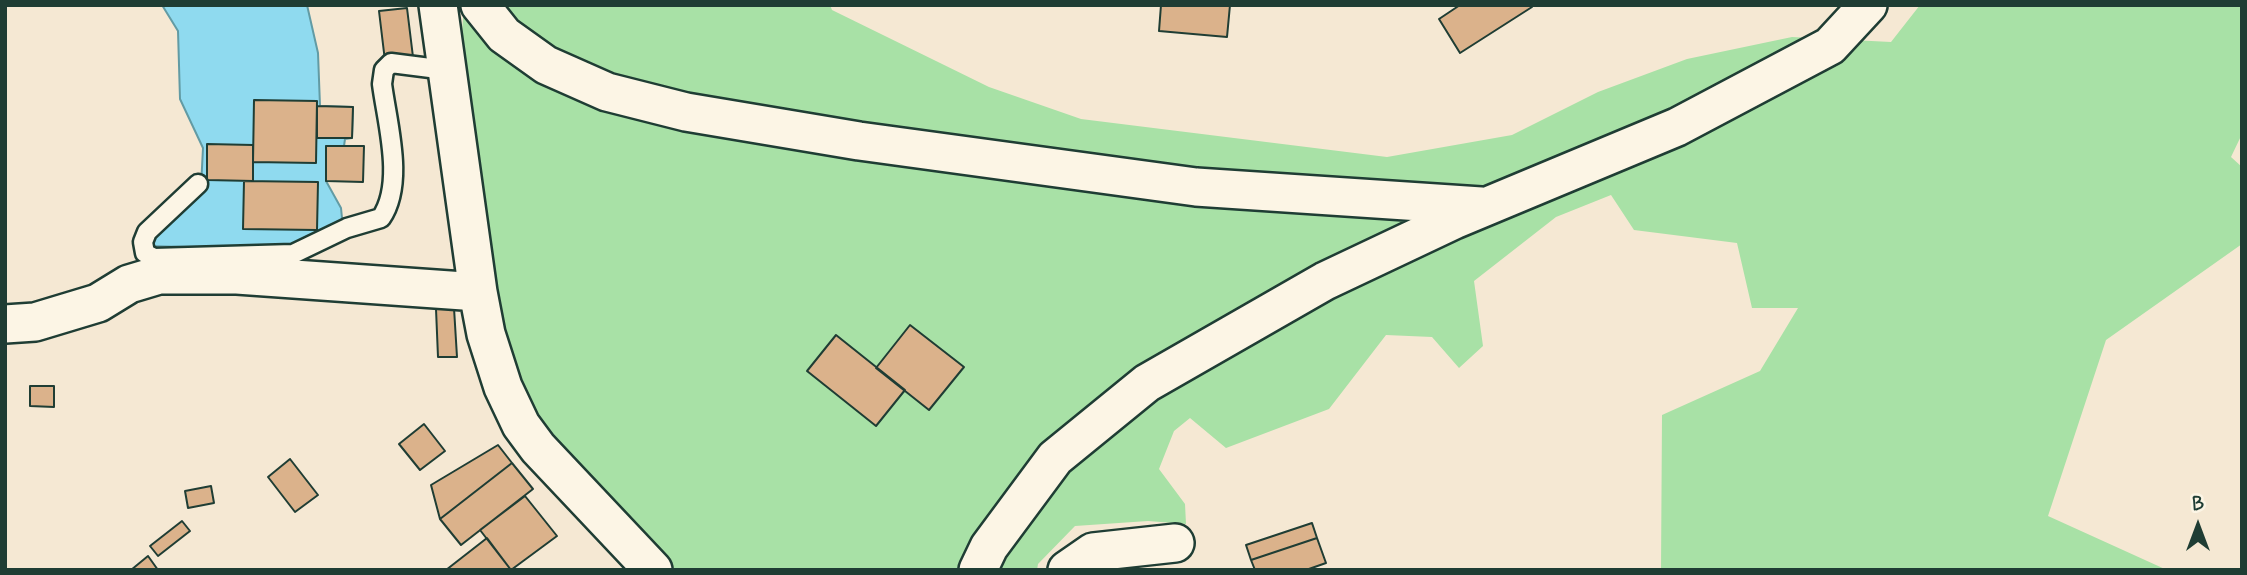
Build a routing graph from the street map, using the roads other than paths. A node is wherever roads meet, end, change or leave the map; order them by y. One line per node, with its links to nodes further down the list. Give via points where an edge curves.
1 (438, 5): 4 (street)
2 (480, 5): 6 (street, via 504,35 546,65 607,92 686,112 859,141 1196,187)
3 (1868, 5): 6 (street, via 1830,46 1677,127)
4 (446, 70): 5 (lane, via 391,63 384,70 392,169 391,198 381,218 347,228 293,254 154,258 145,253 147,232); 7 (street)
5 (198, 184)
6 (1485, 206): 11 (street, via 1325,281 1147,383 1055,458 989,547)
7 (478, 292): 8 (street, via 237,275 159,275 129,284 98,303 35,322); 10 (street, via 503,387 521,425 538,449)
8 (5, 324)
9 (1175, 543): 12 (street, via 1093,552)
10 (653, 570)
11 (978, 570)
12 (1067, 570)

